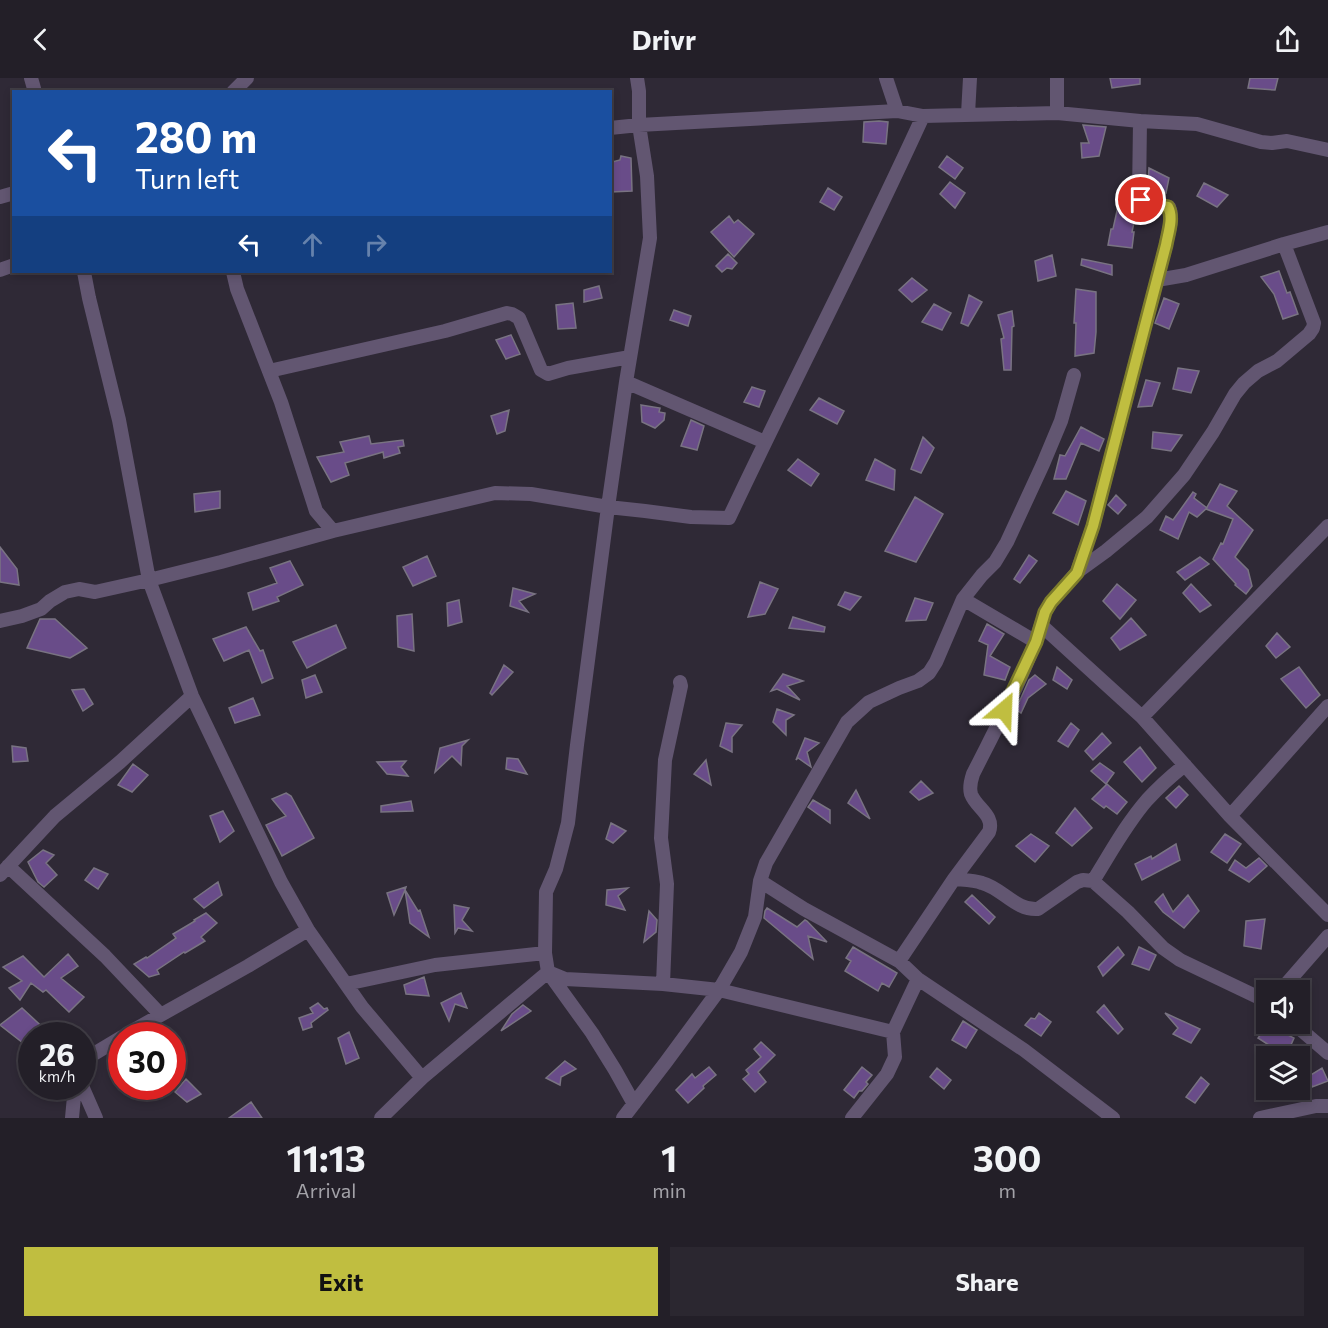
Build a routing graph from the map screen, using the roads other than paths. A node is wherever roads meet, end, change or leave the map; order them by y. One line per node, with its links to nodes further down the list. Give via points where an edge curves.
1 (247, 78): 7 (street)
2 (648, 78): 6 (street)
3 (886, 78): 8 (street)
4 (970, 78): 10 (street)
5 (1058, 78): 9 (street)
6 (638, 85): 13 (street)
7 (234, 90)
8 (897, 111): 11 (street); 13 (street)
9 (1057, 113): 10 (street); 12 (street)
10 (968, 114): 11 (street)
11 (922, 116): 25 (street)
12 (1140, 121): 15 (street, via 1197,124 1261,142 1287,141); 20 (street, via 1139,198 1168,207 1171,213)
13 (639, 125): 14 (street); 21 (street, via 647,176 650,238)
14 (612, 128)
15 (1328, 150)
16 (1328, 231): 17 (street)
17 (1284, 244): 20 (street, via 1186,275); 31 (street, via 1313,328 1277,361 1251,376 1235,394 1184,475 1147,518)
18 (84, 273): 32 (street, via 119,420)
19 (233, 273): 22 (street)
20 (1157, 280): 31 (street, via 1093,526)
21 (630, 357): 22 (street, via 548,375 541,370 519,318 507,313); 24 (street)
22 (269, 371): 27 (street)
23 (1074, 375): 33 (street, via 1061,421 1007,542)
24 (626, 382): 25 (street); 26 (street)
25 (765, 442): 26 (street, via 729,518)
26 (609, 507): 29 (street, via 531,494 495,493); 52 (street, via 568,823 546,892)
27 (316, 510): 29 (street); 30 (street)
28 (1328, 526): 40 (street)
29 (333, 531): 30 (street)
30 (313, 537): 32 (street)
31 (1077, 573): 35 (street, via 1051,602)
32 (149, 580): 34 (street, via 95,592 65,592 41,609); 38 (street)
33 (963, 599): 36 (street); 46 (street, via 929,673 869,702 847,722 766,863)
34 (0, 621)
35 (1041, 625): 36 (street); 40 (street)
36 (1036, 642): 43 (street, via 973,774 971,795 991,825)
37 (680, 682): 58 (street, via 663,784)
38 (192, 696): 44 (street, via 55,816); 50 (street)
39 (1328, 706): 42 (street)
40 (1142, 717): 41 (street)
41 (1185, 765): 42 (street); 47 (street, via 1147,800)
42 (1230, 816): 49 (street)
43 (969, 858): 45 (street); 48 (street)
44 (4, 871): 61 (street, via 105,956)
45 (954, 879): 48 (street); 53 (street)
46 (760, 881): 53 (street); 59 (street, via 755,917)
47 (1093, 881): 48 (street, via 1077,882 1031,910); 60 (street, via 1163,948)
48 (984, 883)
49 (1328, 915)
50 (308, 930): 57 (street); 61 (street)
51 (1328, 936): 56 (street)
52 (545, 953): 54 (street); 57 (street, via 435,965)
53 (899, 961): 55 (street)
54 (548, 972): 58 (street, via 566,979); 66 (street); 70 (street, via 615,1070)
55 (918, 980): 63 (street); 75 (street, via 1024,1050)
56 (1290, 980)
57 (346, 984): 66 (street)
58 (663, 984): 59 (street)
59 (719, 990): 63 (street); 70 (street)
60 (1256, 996)
61 (160, 1014): 62 (street)
62 (147, 1022)
63 (893, 1032): 74 (street, via 895,1057 888,1074)
64 (1306, 1034): 65 (street)
65 (1328, 1053)
66 (422, 1078): 73 (street)
67 (74, 1100): 71 (street)
68 (88, 1100): 72 (street)
69 (1328, 1106): 76 (street)
70 (629, 1113)
71 (72, 1118)
72 (96, 1118)
73 (381, 1118)
74 (852, 1118)
75 (1113, 1118)
76 (1260, 1118)

